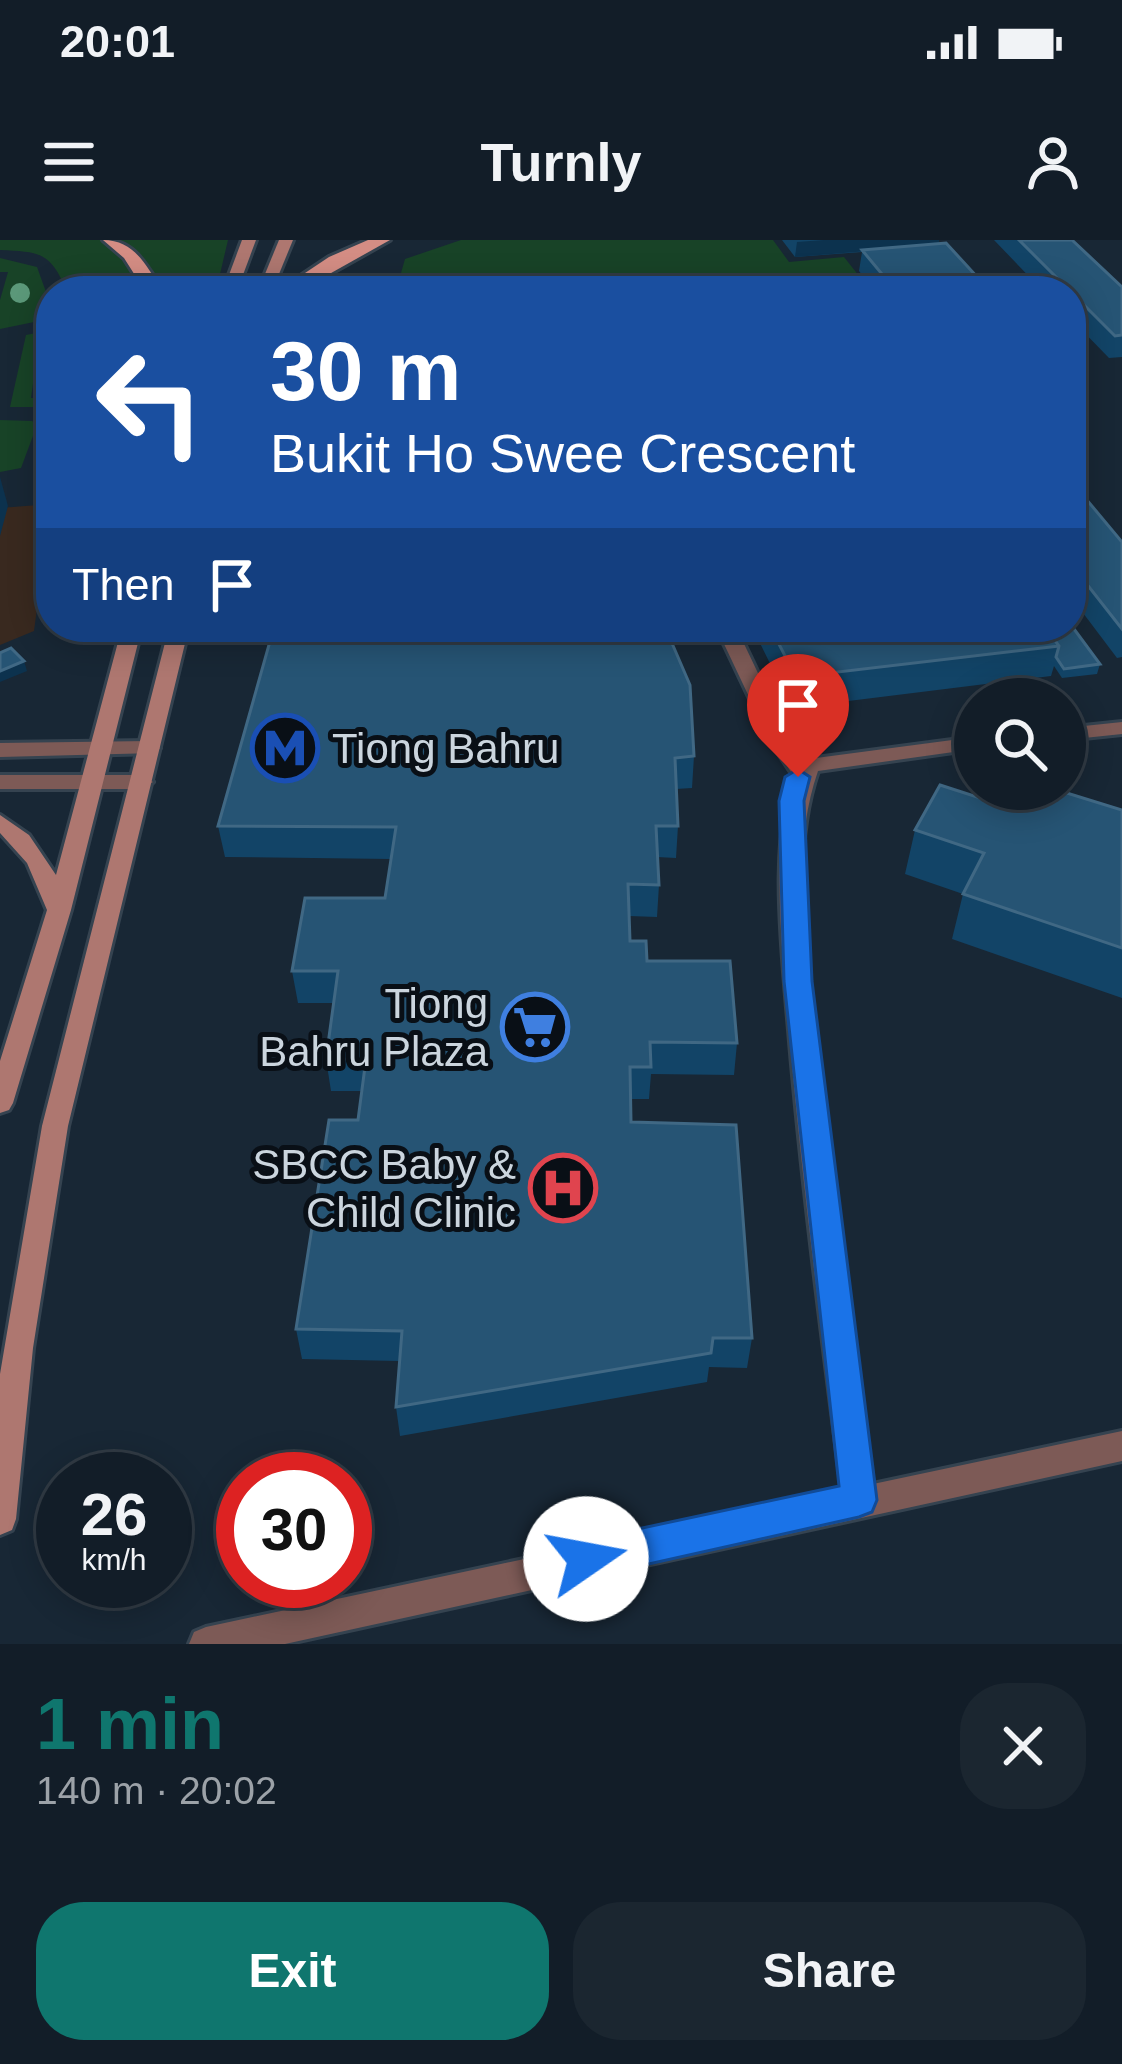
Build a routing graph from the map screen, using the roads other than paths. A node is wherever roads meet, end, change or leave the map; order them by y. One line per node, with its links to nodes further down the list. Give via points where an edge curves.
1 (111, 240): 5 (main road)
2 (249, 240): 6 (main road)
3 (286, 240): 7 (main road)
4 (382, 240): 8 (main road)
5 (144, 276)
6 (236, 276)
7 (271, 276)
8 (311, 276)
9 (128, 642): 15 (main road)
10 (175, 642): 16 (main road)
11 (733, 642): 18 (street)
12 (1122, 728): 13 (street)
13 (1086, 732)
14 (954, 746): 18 (street)
15 (99, 747): 16 (street); 17 (street); 20 (main road)
16 (149, 748): 21 (main road)
17 (0, 750)
18 (801, 770): 26 (street, via 791,801 794,935)
19 (0, 782): 20 (street)
20 (90, 782): 21 (street); 23 (main road)
21 (142, 782): 27 (main road, via 55,1126)
22 (0, 822): 23 (main road, via 26,841)
23 (59, 910): 24 (main road)
24 (0, 1103)
25 (1122, 1445): 26 (street)
26 (859, 1500): 28 (street)
27 (0, 1519)
28 (206, 1644)

